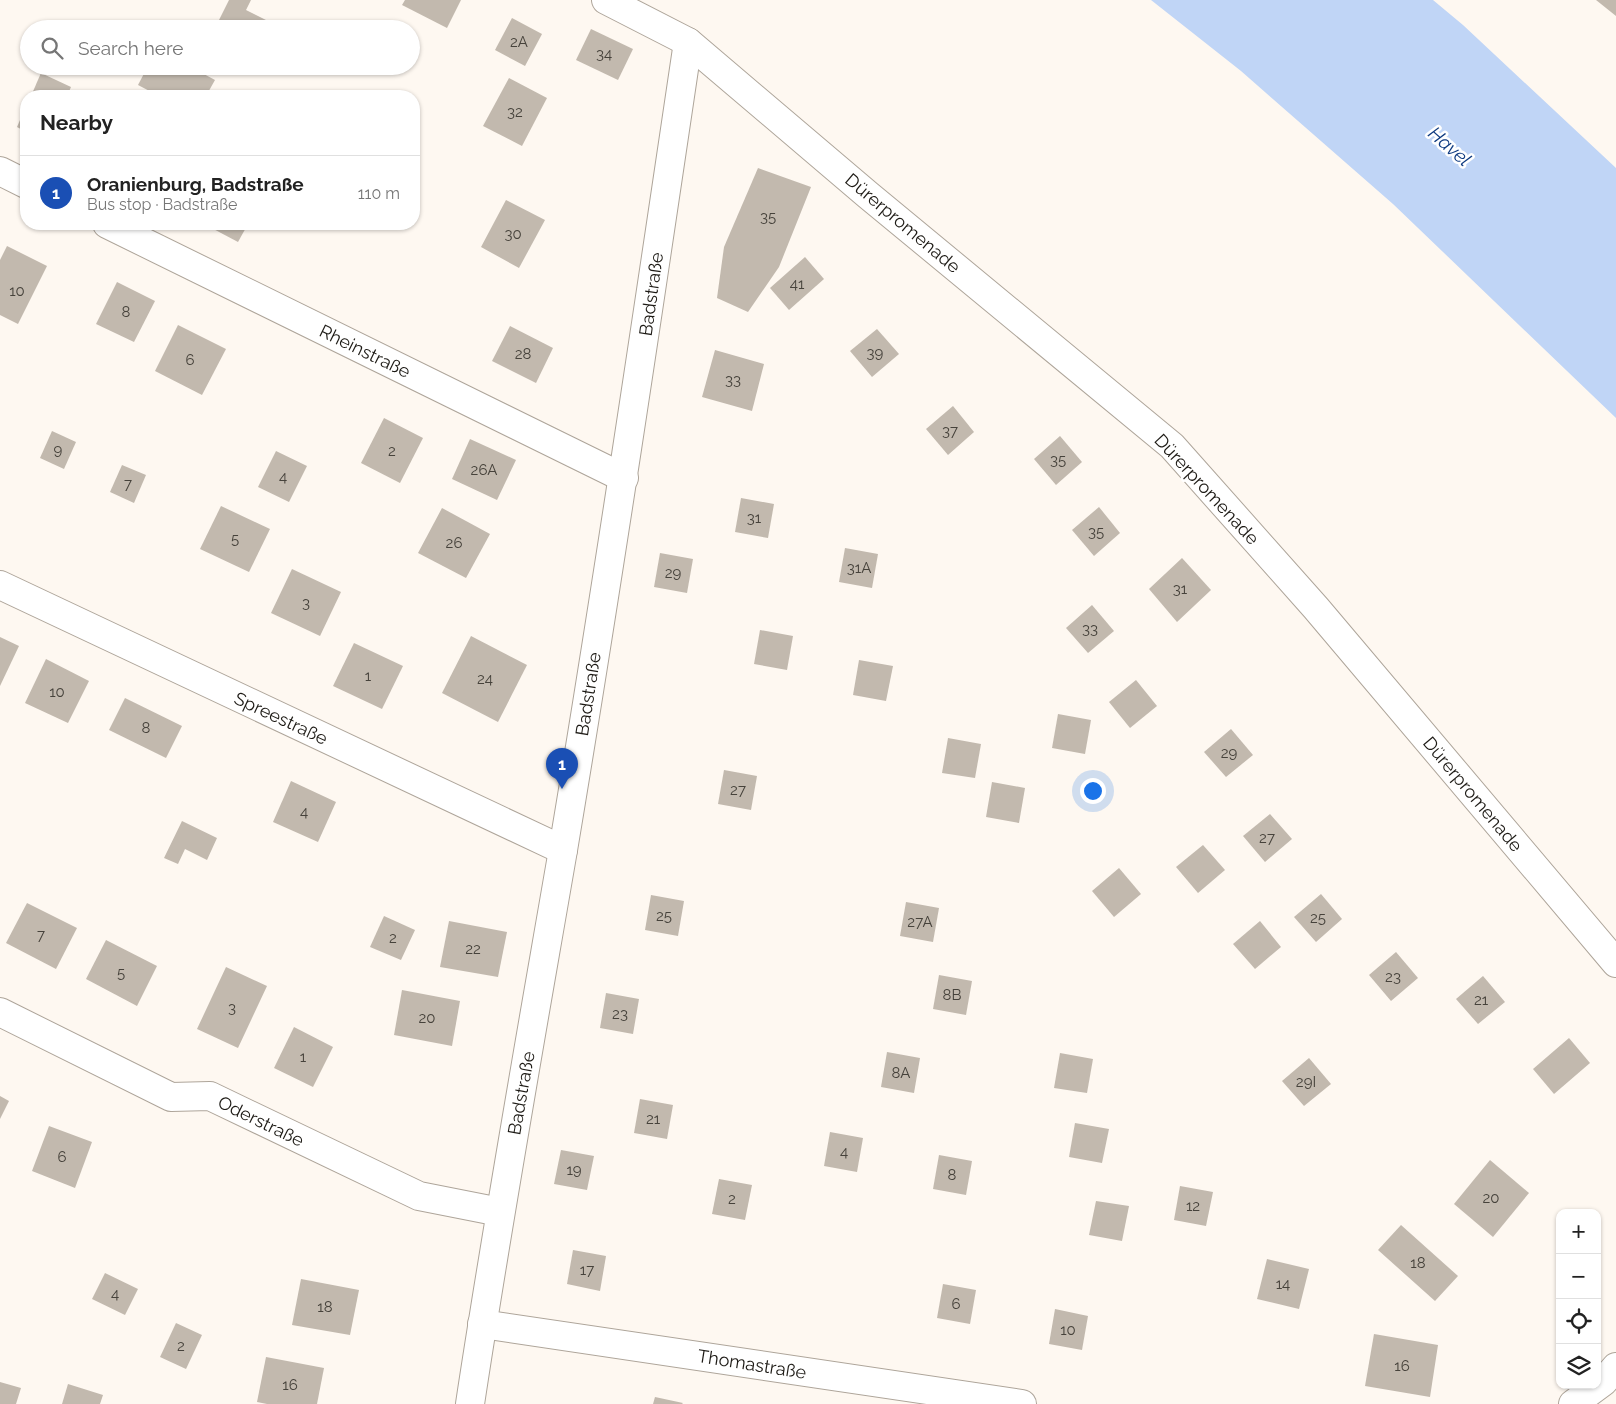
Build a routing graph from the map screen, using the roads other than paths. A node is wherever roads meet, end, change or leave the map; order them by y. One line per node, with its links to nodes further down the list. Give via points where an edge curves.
1 (606, 0): 2 (street, Dürerpromenade)
2 (688, 42): 6 (street, Badstraße); 9 (street, Dürerpromenade, via 1172,446 1316,608)
3 (0, 171): 4 (street)
4 (20, 181)
5 (119, 230): 6 (street, Rheinstraße)
6 (624, 478): 8 (street, Badstraße)
7 (0, 585): 8 (street, Spreestraße)
8 (563, 850): 11 (street, Badstraße)
9 (1616, 963)
10 (0, 1012): 11 (street, Oderstraße, via 170,1097 210,1096 419,1196)
11 (500, 1212): 12 (street, Badstraße)
12 (482, 1324): 14 (street, Badstraße); 15 (street, Thomastraße)
13 (1607, 1385): 16 (street)
14 (470, 1404)
15 (1022, 1404)
16 (1573, 1404)

